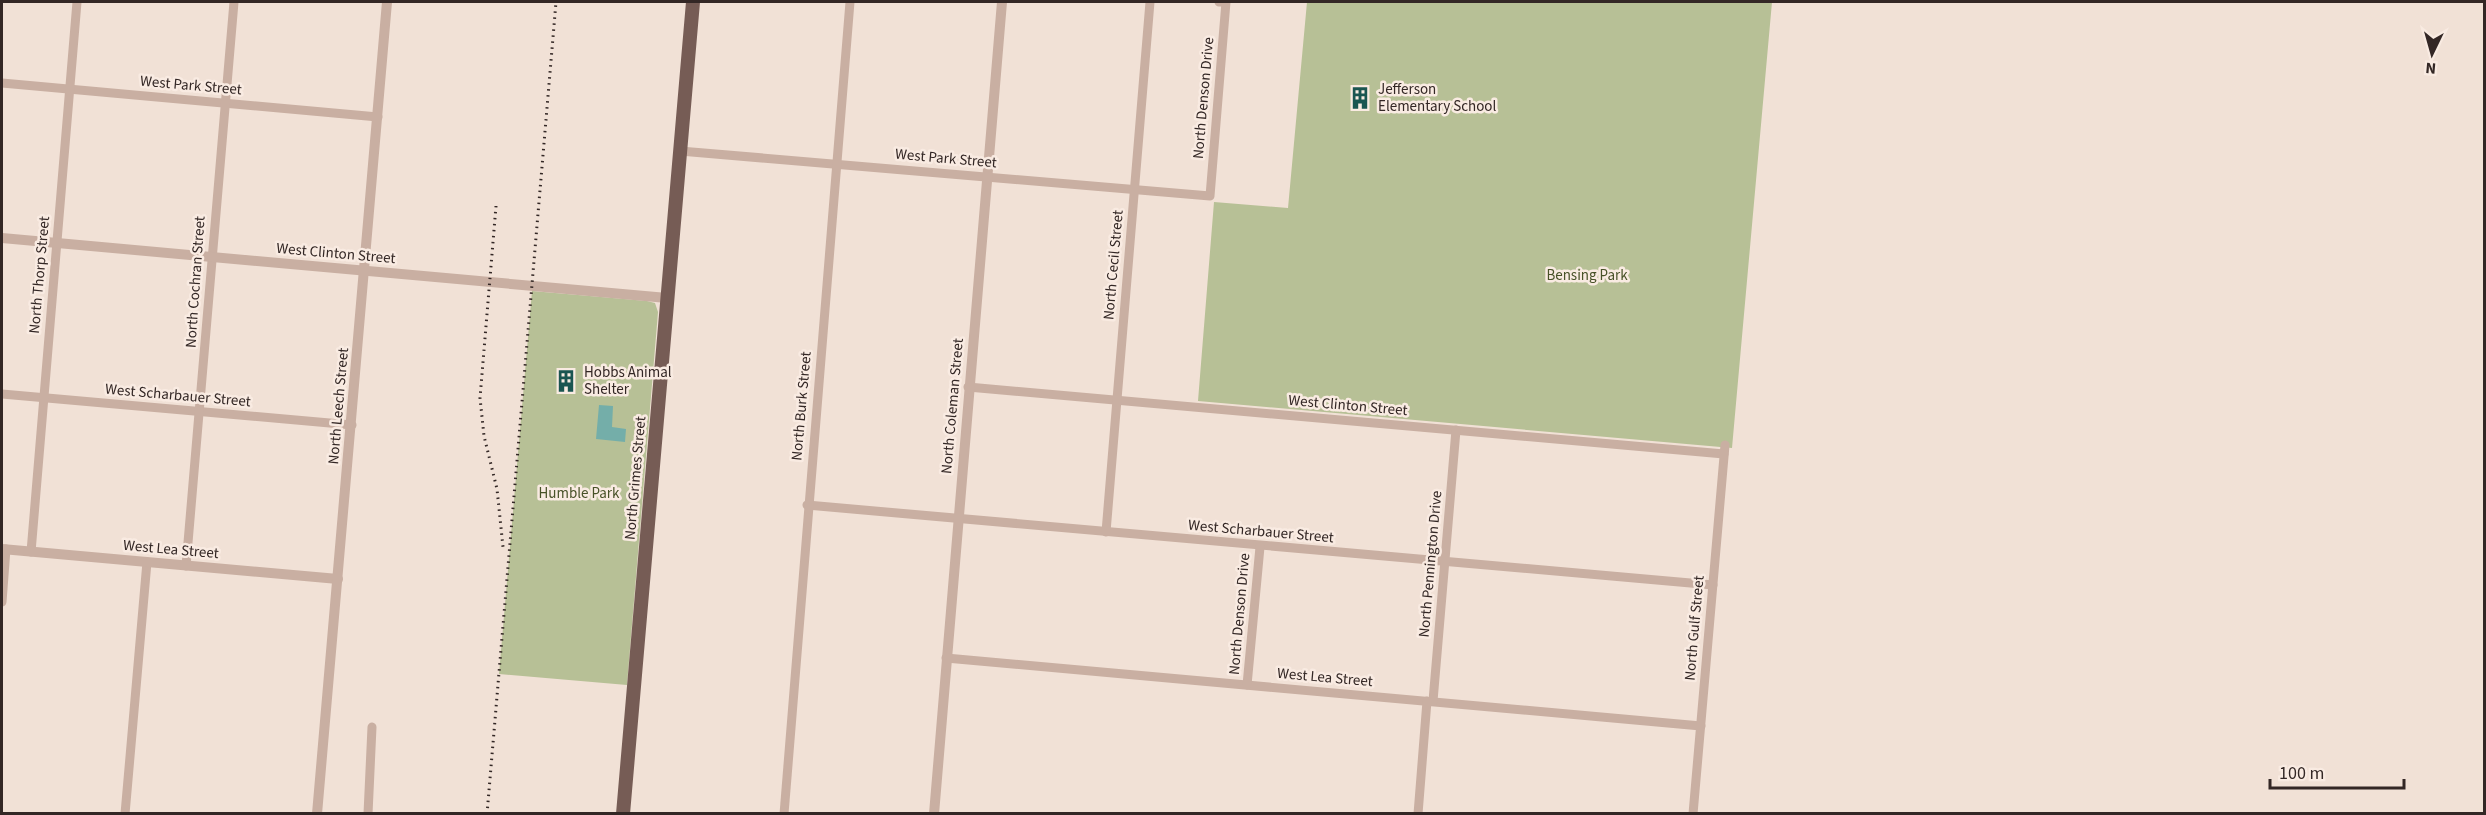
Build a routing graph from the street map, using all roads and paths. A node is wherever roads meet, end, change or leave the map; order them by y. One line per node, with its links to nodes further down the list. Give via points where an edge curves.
1 (77, 2): 11 (street, North Thorp Street)
2 (234, 2): 12 (street, North Cochran Street)
3 (387, 2): 13 (street, North Leech Street)
4 (693, 2): 14 (main road, North Grimes Street)
5 (850, 2): 15 (street, North Burk Street)
6 (1002, 2): 16 (street, North Coleman Street)
7 (1150, 2): 17 (street, North Cecil Street)
8 (1219, 2): 9 (street)
9 (1226, 2): 18 (street, North Denson Drive)
10 (2, 83): 11 (street, West Park Street)
11 (69, 89): 12 (street, West Park Street); 20 (street, North Thorp Street)
12 (226, 103): 13 (street, West Park Street); 21 (street, North Cochran Street)
13 (378, 117): 22 (street, North Leech Street)
14 (680, 151): 15 (street, West Park Street); 23 (main road, North Grimes Street)
15 (837, 164): 16 (street, West Park Street); 32 (street, North Burk Street)
16 (986, 177): 17 (street, West Park Street); 24 (street, North Coleman Street)
17 (1135, 189): 18 (street, West Park Street); 27 (street, North Cecil Street)
18 (1210, 196)
19 (2, 238): 20 (street, West Clinton Street)
20 (56, 243): 21 (street, West Clinton Street); 26 (street, North Thorp Street)
21 (212, 257): 22 (street, West Clinton Street); 28 (street, North Cochran Street)
22 (365, 271): 23 (street, West Clinton Street); 29 (street, North Leech Street)
23 (667, 298): 52 (main road, North Grimes Street)
24 (968, 387): 27 (street, West Clinton Street); 33 (street, North Coleman Street)
25 (2, 394): 26 (street, West Scharbauer Street)
26 (43, 398): 28 (street, West Scharbauer Street); 37 (street, North Thorp Street)
27 (1117, 400): 30 (street, West Clinton Street); 34 (street, North Cecil Street)
28 (200, 412): 29 (street, West Scharbauer Street); 40 (street, North Cochran Street)
29 (352, 424): 41 (street, North Leech Street)
30 (1456, 430): 31 (street, West Clinton Street); 39 (street, North Pennington Drive)
31 (1725, 450): 42 (street, North Gulf Street)
32 (807, 505): 33 (street, West Scharbauer Street); 53 (street, North Burk Street)
33 (957, 519): 34 (street, West Scharbauer Street); 44 (street, North Coleman Street)
34 (1106, 532): 35 (street, West Scharbauer Street)
35 (1260, 546): 39 (street, West Scharbauer Street); 45 (street, North Denson Drive)
36 (4, 549): 37 (street, West Lea Street); 43 (street)
37 (31, 552): 38 (street, West Lea Street)
38 (147, 562): 40 (street, West Lea Street); 49 (street)
39 (1445, 562): 42 (street, West Scharbauer Street); 46 (street, North Pennington Drive)
40 (186, 566): 41 (street, West Lea Street)
41 (338, 579): 50 (street, North Leech Street)
42 (1713, 585): 47 (street, North Gulf Street)
43 (2, 602)
44 (946, 658): 45 (street, West Lea Street); 54 (street, North Coleman Street)
45 (1247, 685): 46 (street, West Lea Street)
46 (1430, 701): 47 (street, West Lea Street); 55 (street, North Pennington Drive)
47 (1701, 726): 56 (street, North Gulf Street)
48 (372, 727): 51 (street)
49 (125, 813)
50 (317, 813)
51 (368, 813)
52 (623, 813)
53 (784, 813)
54 (934, 813)
55 (1418, 813)
56 (1693, 813)

